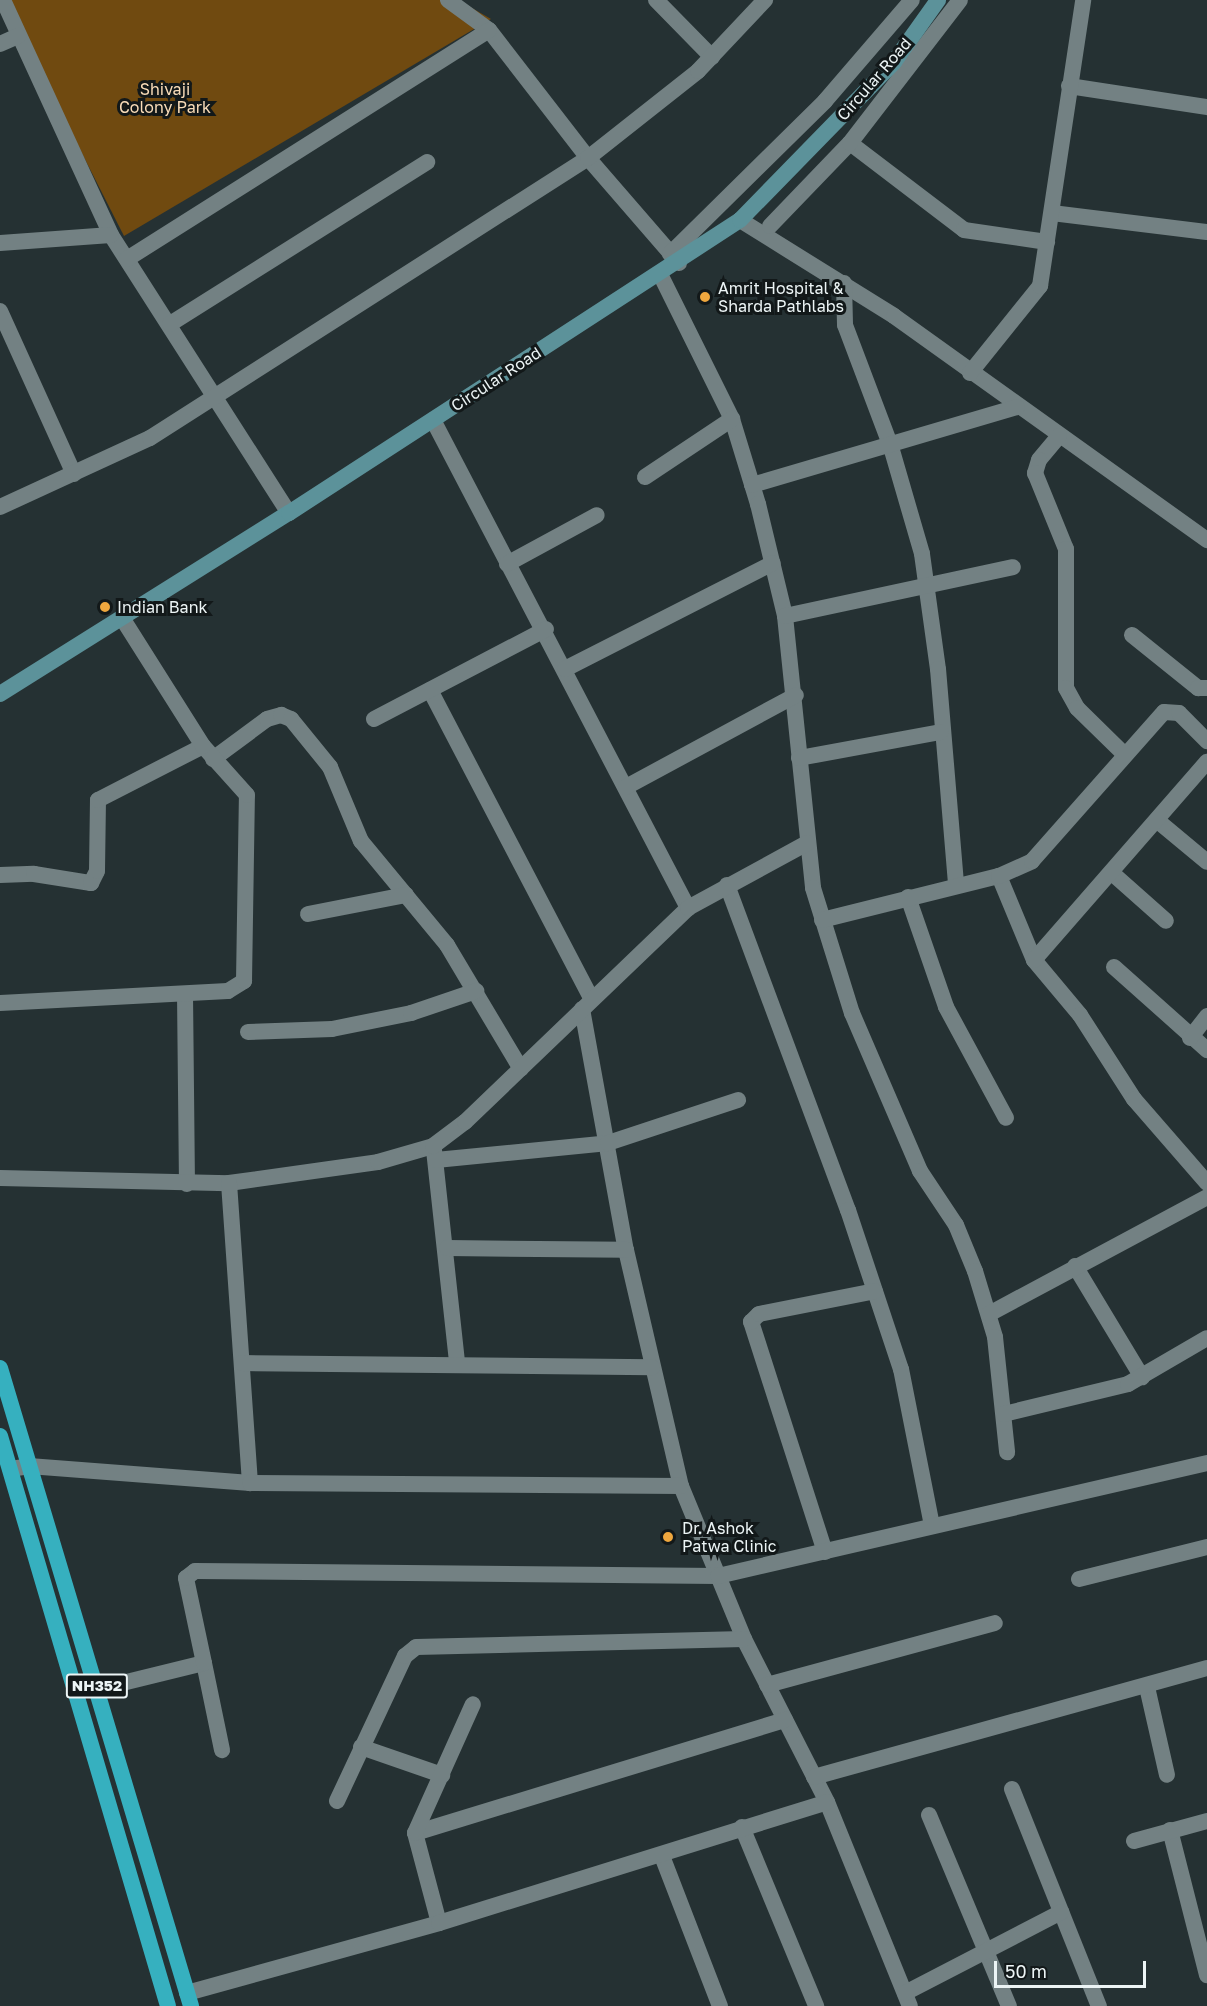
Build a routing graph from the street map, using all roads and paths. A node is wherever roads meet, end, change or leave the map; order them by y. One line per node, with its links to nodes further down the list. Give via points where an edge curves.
1 (3, 0): 10 (street)
2 (448, 0): 9 (street)
3 (656, 0): 12 (street)
4 (765, 0): 12 (street)
5 (912, 0): 26 (street, via 825,101)
6 (938, 0): 19 (main road, Circular Road, via 894,62)
7 (960, 0): 15 (street)
8 (1083, 0): 13 (street)
9 (489, 30): 16 (street); 25 (street)
10 (18, 36): 11 (street); 22 (street)
11 (0, 44)
12 (712, 57): 16 (street)
13 (1069, 86): 14 (street); 18 (street)
14 (1207, 107)
15 (850, 143): 20 (street); 23 (street, via 964,230)
16 (588, 158): 26 (street); 32 (street)
17 (427, 162): 30 (street)
18 (1052, 213): 21 (street); 23 (street)
19 (745, 215): 20 (street); 26 (main road, Circular Road); 28 (street, via 826,276)
20 (770, 226): 28 (street, via 833,268)
21 (1207, 232)
22 (111, 235): 24 (street); 25 (street)
23 (1047, 242): 31 (street, via 1036,293)
24 (0, 243)
25 (128, 259): 30 (street)
26 (674, 259): 27 (main road, Circular Road)
27 (660, 274): 34 (street); 35 (main road, Circular Road)
28 (842, 281): 31 (street); 37 (street, via 845,325)
29 (0, 311): 38 (street)
30 (170, 324): 32 (street)
31 (970, 373): 33 (street)
32 (213, 394): 38 (street, via 150,438); 42 (street)
33 (1017, 407): 36 (street); 37 (street)
34 (732, 419): 39 (street); 40 (street)
35 (433, 420): 42 (main road, Circular Road); 46 (street)
36 (1059, 436): 44 (street); 62 (street, via 1035,473 1066,549 1066,688 1077,708)
37 (891, 447): 40 (street); 48 (street)
38 (74, 474): 41 (street)
39 (645, 477)
40 (752, 485): 45 (street)
41 (0, 507)
42 (289, 513): 50 (main road, Circular Road)
43 (597, 515): 46 (street)
44 (1207, 540)
45 (772, 563): 49 (street); 53 (street)
46 (507, 564): 51 (street)
47 (1012, 567): 48 (street)
48 (926, 584): 49 (street); 59 (street)
49 (785, 616): 57 (street)
50 (122, 618): 56 (main road, Circular Road); 61 (street)
51 (546, 629): 53 (street); 55 (street)
52 (1132, 635): 54 (street, via 1198,688)
53 (565, 669): 65 (street)
54 (1207, 688)
55 (430, 690): 58 (street); 85 (street)
56 (0, 694)
57 (796, 695): 63 (street); 65 (street)
58 (374, 719)
59 (941, 732): 63 (street); 73 (street)
60 (1207, 741): 62 (street, via 1179,713 1168,710)
61 (208, 752): 70 (street, via 98,800 97,871 91,883 34,874); 74 (street, via 267,719 281,715 291,719 330,767 361,841); 83 (street, via 243,788 249,805 245,976 242,984 228,991)
62 (1125, 755): 71 (street, via 1043,852)
63 (799, 758): 67 (street)
64 (1207, 762): 66 (street)
65 (626, 787): 76 (street)
66 (1159, 822): 68 (street); 69 (street)
67 (807, 843): 72 (street); 78 (street)
68 (1206, 859)
69 (1112, 873): 79 (street); 80 (street)
70 (0, 875)
71 (999, 876): 73 (street); 80 (street)
72 (727, 885): 76 (street); 103 (street)
73 (956, 885): 75 (street)
74 (406, 894): 77 (street); 82 (street, via 447,945)
75 (908, 897): 78 (street); 92 (street, via 946,1007)
76 (688, 908): 85 (street)
77 (308, 914)
78 (822, 920): 104 (street, via 852,1014 920,1170 956,1225)
79 (1166, 921)
80 (1034, 960): 97 (street, via 1080,1015 1134,1099)
81 (1114, 967): 88 (street)
82 (476, 991): 87 (street, via 411,1013 332,1029); 90 (street)
83 (185, 994): 84 (street); 98 (street)
84 (0, 1003)
85 (587, 1004): 90 (street); 93 (street)
86 (1207, 1016): 88 (street)
87 (248, 1032)
88 (1190, 1038): 89 (street)
89 (1207, 1050)
90 (521, 1069): 94 (street)
91 (738, 1100): 93 (street)
92 (1006, 1118)
93 (608, 1143): 94 (street); 101 (street)
94 (435, 1153): 96 (street); 100 (street)
95 (0, 1178): 98 (street)
96 (229, 1183): 98 (street); 107 (street)
97 (1207, 1183)
98 (187, 1184)
99 (1207, 1197): 102 (street)
100 (447, 1248): 101 (street); 106 (street)
101 (626, 1250): 108 (street)
102 (1075, 1266): 104 (street); 110 (street)
103 (875, 1291): 119 (street, via 901,1369); 121 (street, via 759,1314 751,1323)
104 (989, 1314): 111 (street)
105 (1207, 1338): 110 (street)
106 (457, 1362): 107 (street); 108 (street)
107 (242, 1363): 117 (street)
108 (652, 1367): 118 (street)
109 (0, 1368): 115 (highway, NH352)
110 (1142, 1377): 111 (street)
111 (1004, 1414): 113 (street)
112 (0, 1436): 116 (highway, NH352)
113 (1008, 1452)
114 (1207, 1463): 119 (street)
115 (29, 1466): 116 (street); 117 (street); 130 (highway, NH352)
116 (11, 1469): 155 (highway, NH352)
117 (250, 1483): 118 (street)
118 (681, 1486): 122 (street)
119 (932, 1526): 121 (street)
120 (1207, 1547): 123 (street)
121 (825, 1552): 122 (street)
122 (718, 1576): 125 (street); 126 (street, via 195,1571 186,1578)
123 (1079, 1579)
124 (995, 1623): 128 (street)
125 (744, 1639): 128 (street); 133 (street, via 416,1647 405,1656)
126 (204, 1663): 130 (street); 134 (street)
127 (1207, 1668): 129 (street)
128 (767, 1685): 132 (street)
129 (1147, 1687): 136 (street); 137 (street)
130 (98, 1689): 153 (highway, NH352)
131 (473, 1704): 135 (street)
132 (785, 1720): 137 (street); 145 (street)
133 (362, 1748): 135 (street); 139 (street)
134 (222, 1750)
135 (442, 1775): 145 (street)
136 (1167, 1775)
137 (814, 1777): 140 (street)
138 (1012, 1789): 148 (street)
139 (337, 1801)
140 (826, 1802): 143 (street); 154 (street)
141 (929, 1815): 151 (street)
142 (1207, 1821): 144 (street)
143 (742, 1827): 147 (street); 157 (street)
144 (1170, 1830): 146 (street); 150 (street)
145 (415, 1833): 149 (street)
146 (1134, 1841)
147 (662, 1856): 149 (street); 156 (street)
148 (1061, 1912): 151 (street); 159 (street)
149 (439, 1923): 153 (street)
150 (1204, 1946): 152 (street)
151 (987, 1950): 154 (street); 158 (street)
152 (1207, 1975)
153 (189, 2000)
154 (907, 2000)
155 (168, 2006)
156 (720, 2006)
157 (816, 2006)
158 (1009, 2006)
159 (1099, 2006)

